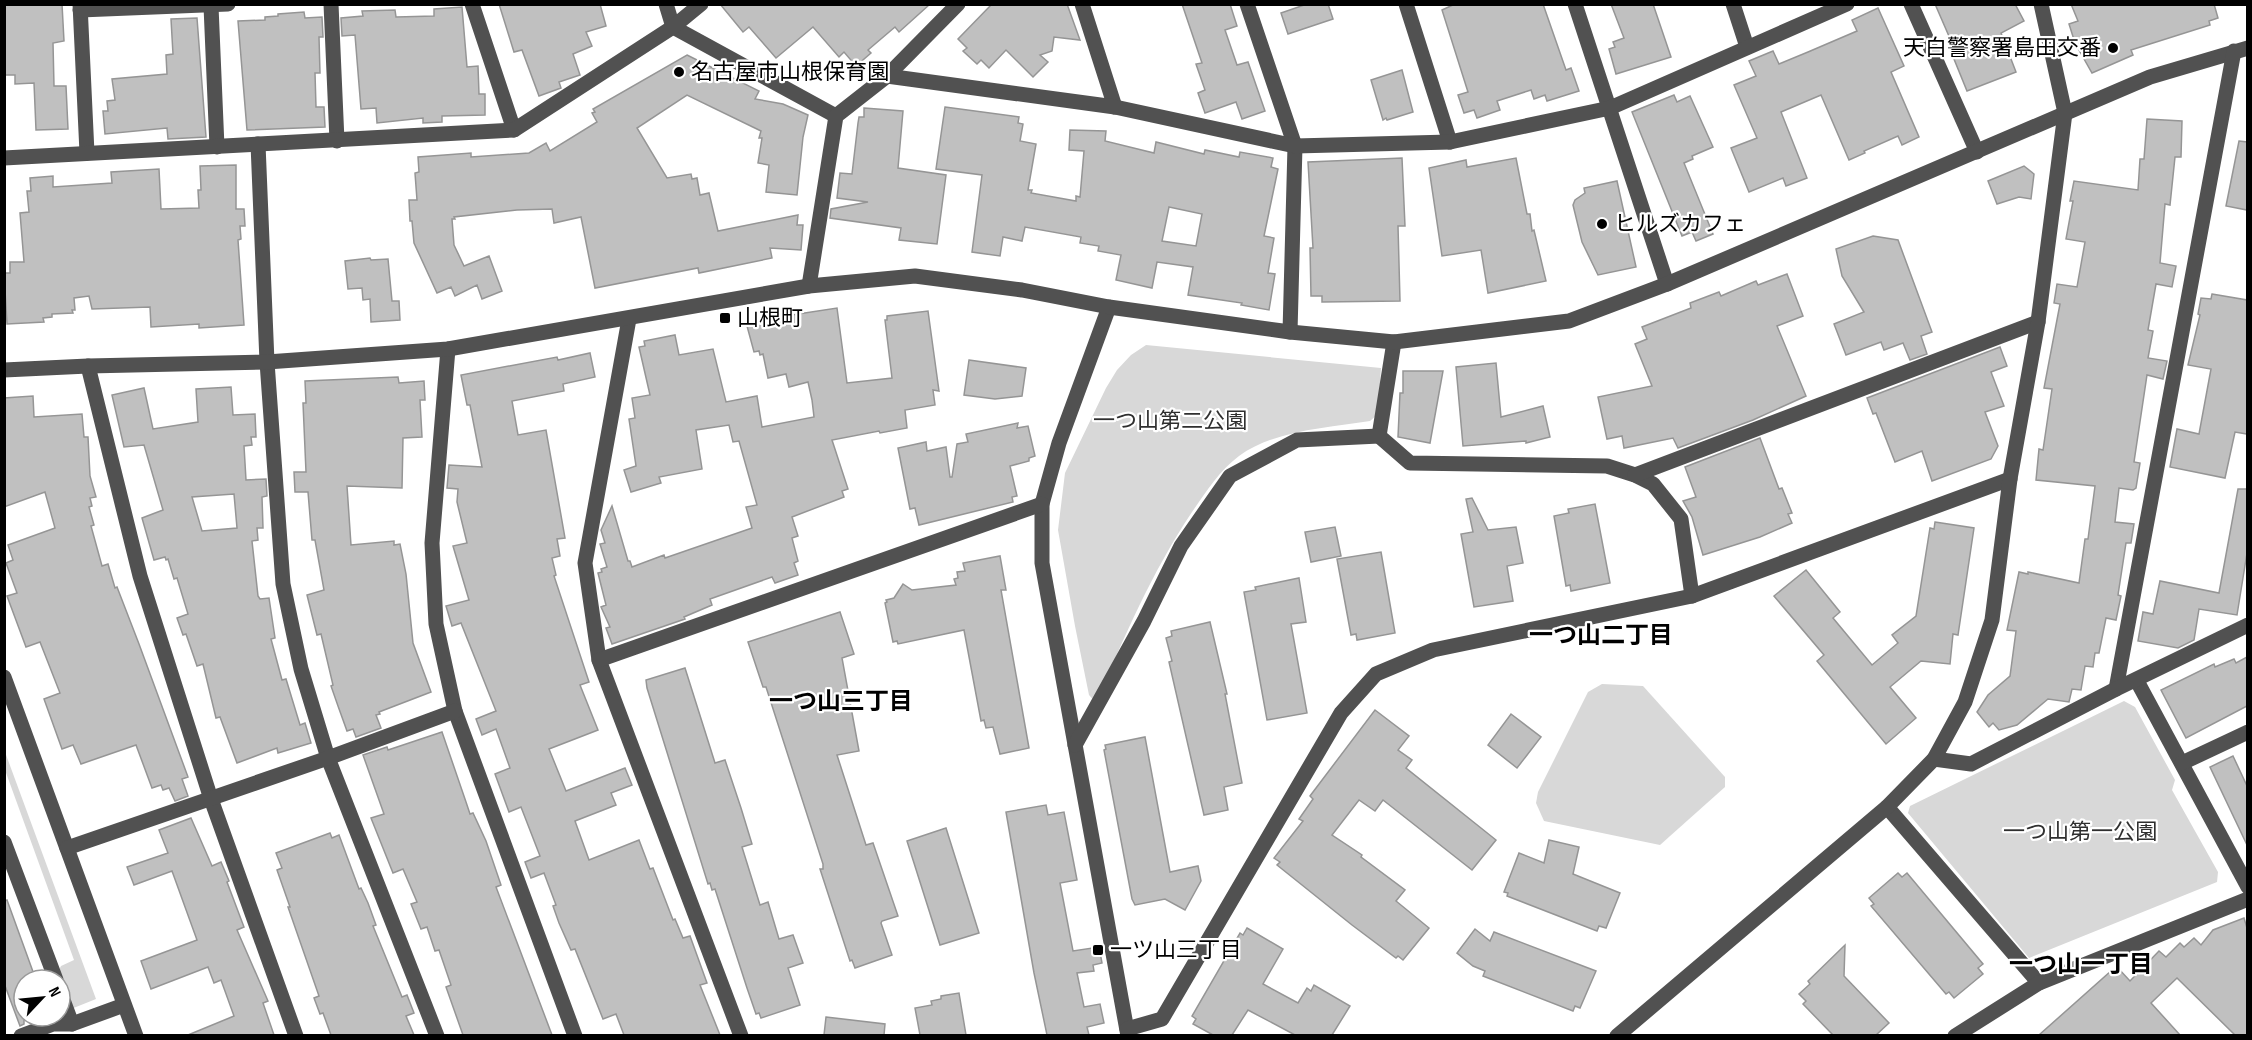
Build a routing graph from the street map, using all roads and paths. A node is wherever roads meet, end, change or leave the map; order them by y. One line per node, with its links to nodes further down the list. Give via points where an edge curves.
1 (228, 4): 15 (street)
2 (331, 4): 26 (street)
3 (472, 4): 25 (street)
4 (666, 4): 17 (street)
5 (701, 4): 17 (street)
6 (958, 4): 20 (street)
7 (1082, 4): 21 (street)
8 (1247, 4): 29 (street)
9 (1406, 4): 27 (street)
10 (1575, 4): 22 (street)
11 (1733, 4): 18 (street)
12 (1848, 4): 18 (street)
13 (1911, 4): 31 (street)
14 (2041, 4): 23 (street)
15 (211, 6): 16 (street); 30 (street)
16 (80, 7): 32 (street)
17 (673, 27): 24 (street); 25 (street)
18 (1747, 47): 22 (street)
19 (2241, 50): 23 (street, via 2150,77); 54 (street)
20 (887, 76): 21 (street); 24 (street)
21 (1115, 107): 29 (street)
22 (1610, 108): 27 (street); 34 (street)
23 (2065, 113): 31 (street); 38 (street)
24 (836, 116): 35 (street)
25 (514, 130): 26 (street)
26 (338, 141): 28 (street)
27 (1450, 141): 29 (street)
28 (258, 144): 30 (street); 42 (street)
29 (1294, 146): 39 (street)
30 (217, 147): 32 (street)
31 (1977, 152): 34 (street)
32 (87, 153): 33 (street)
33 (4, 158)
34 (1667, 284): 40 (street, via 1569,321)
35 (809, 286): 36 (street, via 915,276 1022,290); 37 (street)
36 (1109, 307): 39 (street); 48 (street, via 1059,443)
37 (629, 319): 41 (street); 51 (street, via 585,563)
38 (2038, 322): 46 (street); 47 (street)
39 (1290, 332): 40 (street)
40 (1394, 342): 45 (street)
41 (448, 349): 42 (street); 55 (street, via 432,543 436,624)
42 (267, 362): 43 (street); 58 (street, via 283,584 301,669)
43 (88, 366): 44 (street); 61 (street, via 140,576)
44 (4, 370)
45 (1379, 436): 46 (street, via 1410,463 1607,466); 57 (street, via 1297,440 1230,476 1181,546)
46 (1635, 475): 49 (street, via 1653,484 1681,519)
47 (2010, 479): 49 (street); 59 (street, via 1992,620 1965,702)
48 (1042, 504): 51 (street); 57 (street, via 1042,563)
49 (1692, 596): 72 (street, via 1433,650 1376,674 1341,713 1162,1019)
50 (2247, 625): 53 (street)
51 (599, 660): 78 (street)
52 (4, 677): 64 (street)
53 (2137, 681): 54 (street); 60 (street)
54 (2116, 689): 59 (street, via 1971,764)
55 (455, 711): 58 (street); 77 (street)
56 (2247, 732): 60 (street)
57 (1075, 744): 72 (street)
58 (328, 758): 61 (street); 76 (street)
59 (1934, 759): 62 (street)
60 (2182, 763): 65 (street)
61 (212, 799): 64 (street); 75 (street)
62 (1887, 807): 68 (street); 79 (street)
63 (4, 842): 67 (street)
64 (67, 848): 69 (street)
65 (2247, 887)
66 (2247, 898): 68 (street)
67 (51, 968)
68 (2039, 983): 80 (street)
69 (124, 1005): 70 (street); 74 (street)
70 (72, 1026)
71 (41, 1028): 73 (street)
72 (1127, 1032)
73 (21, 1035)
74 (136, 1035)
75 (296, 1035)
76 (437, 1035)
77 (575, 1035)
78 (741, 1035)
79 (1617, 1035)
80 (1954, 1035)

